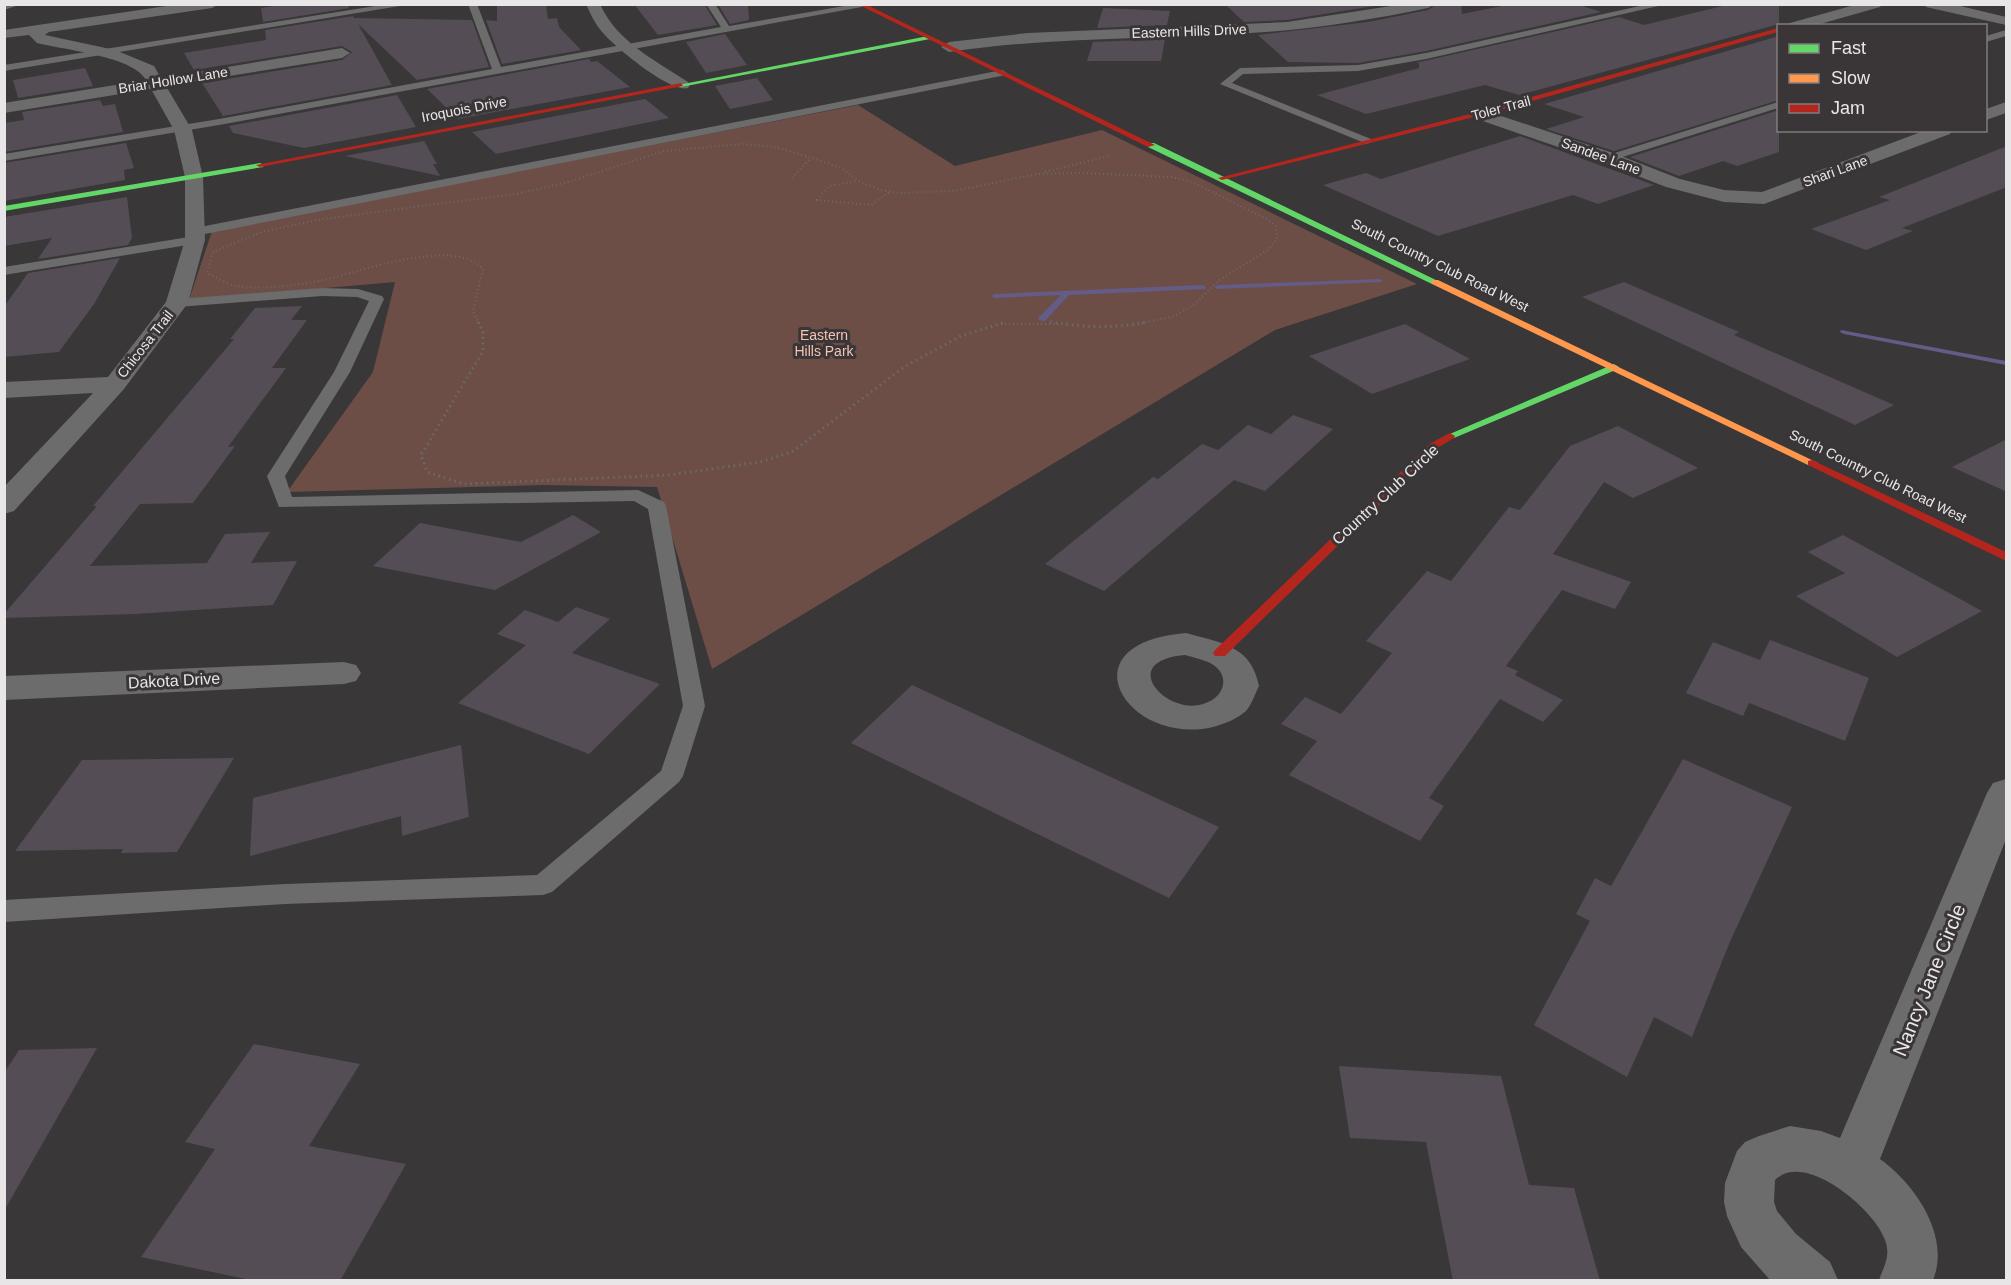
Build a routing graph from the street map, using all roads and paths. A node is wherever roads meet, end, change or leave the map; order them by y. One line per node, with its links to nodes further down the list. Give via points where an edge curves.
1 (18, 4): 12 (lane)
2 (212, 4): 15 (street)
3 (408, 4): 24 (lane)
4 (472, 4): 27 (lane)
5 (593, 4): 22 (street, via 609,33)
6 (710, 4): 16 (lane)
7 (1428, 4): 23 (street, Eastern Hills Drive, via 1265,28 1035,36)
8 (1663, 4): 38 (lane, via 1358,68 1240,71 1225,84)
9 (1875, 4): 14 (street)
10 (1931, 4): 13 (street)
11 (861, 5): 16 (lane); 20 (street, South Country Club Road West)
12 (4, 7)
13 (2007, 21)
14 (1802, 24)
15 (45, 28): 19 (street); 24 (street, Chicosa Trail, via 36,34 42,40)
16 (726, 28): 22 (lane)
17 (1777, 31): 34 (street, Toler Trail)
18 (2007, 33): 21 (lane)
19 (4, 34)
20 (928, 38): 23 (street, South Country Club Road West); 30 (street, Iroquois Drive)
21 (1987, 39)
22 (628, 47): 27 (lane); 30 (street)
23 (949, 47): 28 (street, South Country Club Road West)
24 (111, 53): 26 (lane); 29 (street, Chicosa Trail, via 148,69)
25 (342, 53): 29 (street, Briar Hollow Lane)
26 (4, 68)
27 (498, 72): 36 (lane)
28 (1002, 73): 48 (street, South Country Club Road West); 53 (lane)
29 (156, 83): 33 (street, Briar Hollow Lane); 36 (street, Chicosa Trail)
30 (682, 85): 46 (street, Iroquois Drive)
31 (1777, 106): 42 (lane)
32 (2007, 107): 35 (street)
33 (4, 108)
34 (1480, 114): 38 (street, Toler Trail); 42 (street, Sandee Lane)
35 (1987, 115)
36 (183, 130): 40 (lane); 46 (street, Chicosa Trail)
37 (1939, 132): 51 (street, Shari Lane, via 1764,198)
38 (1366, 141): 48 (street, Toler Trail)
39 (1109, 156): 43 (path)
40 (4, 158)
41 (811, 158): 44 (path, via 760,144 681,148 515,194 323,219 262,232 213,252 207,273 235,286 272,287 426,256 450,255 476,261 483,269 473,311 483,332 483,351 421,455 427,472 464,484 669,475 760,462 792,452 904,367 961,336 1006,322 1084,327 1132,325 1174,316 1269,249 1277,239 1276,226 1265,218 1192,182 1155,175); 47 (path); 49 (path, via 841,168)
42 (1609, 158): 51 (street, Sandee Lane, via 1673,183)
43 (1068, 166): 44 (path); 45 (path)
44 (1081, 173): 45 (path)
45 (1038, 174): 50 (path, via 953,191)
46 (194, 177): 52 (street, Iroquois Drive); 53 (street, Chicosa Trail)
47 (792, 178)
48 (1222, 178): 56 (street, South Country Club Road West)
49 (858, 180): 50 (path); 50 (path, via 829,186 816,200 872,205)
50 (889, 192)
51 (1724, 196)
52 (4, 208)
53 (195, 236): 54 (lane); 55 (street, Chicosa Trail)
54 (4, 271)
55 (177, 303): 57 (street, Chicosa Trail); 65 (lane, via 322,292 358,293 377,300 342,372 276,476 285,503 638,495 657,506 694,705 671,776 543,885 285,894)
56 (1614, 367): 60 (street, South Country Club Road West); 61 (street, Country Club Circle, via 1435,445)
57 (115, 384): 58 (street); 59 (street, Chicosa Trail)
58 (4, 390)
59 (4, 506)
60 (2007, 557)
61 (1220, 653)
62 (344, 673): 63 (street, Dakota Drive)
63 (4, 688)
64 (2007, 793): 66 (street, Nancy Jane Circle)
65 (4, 911)
66 (1852, 1168): 67 (street, via 1801,1150 1778,1151 1760,1160 1750,1176 1748,1197 1755,1221 1770,1245 1791,1267); 68 (street, via 1876,1186 1896,1209 1909,1233 1914,1257)
67 (1812, 1281)
68 (1905, 1281)

